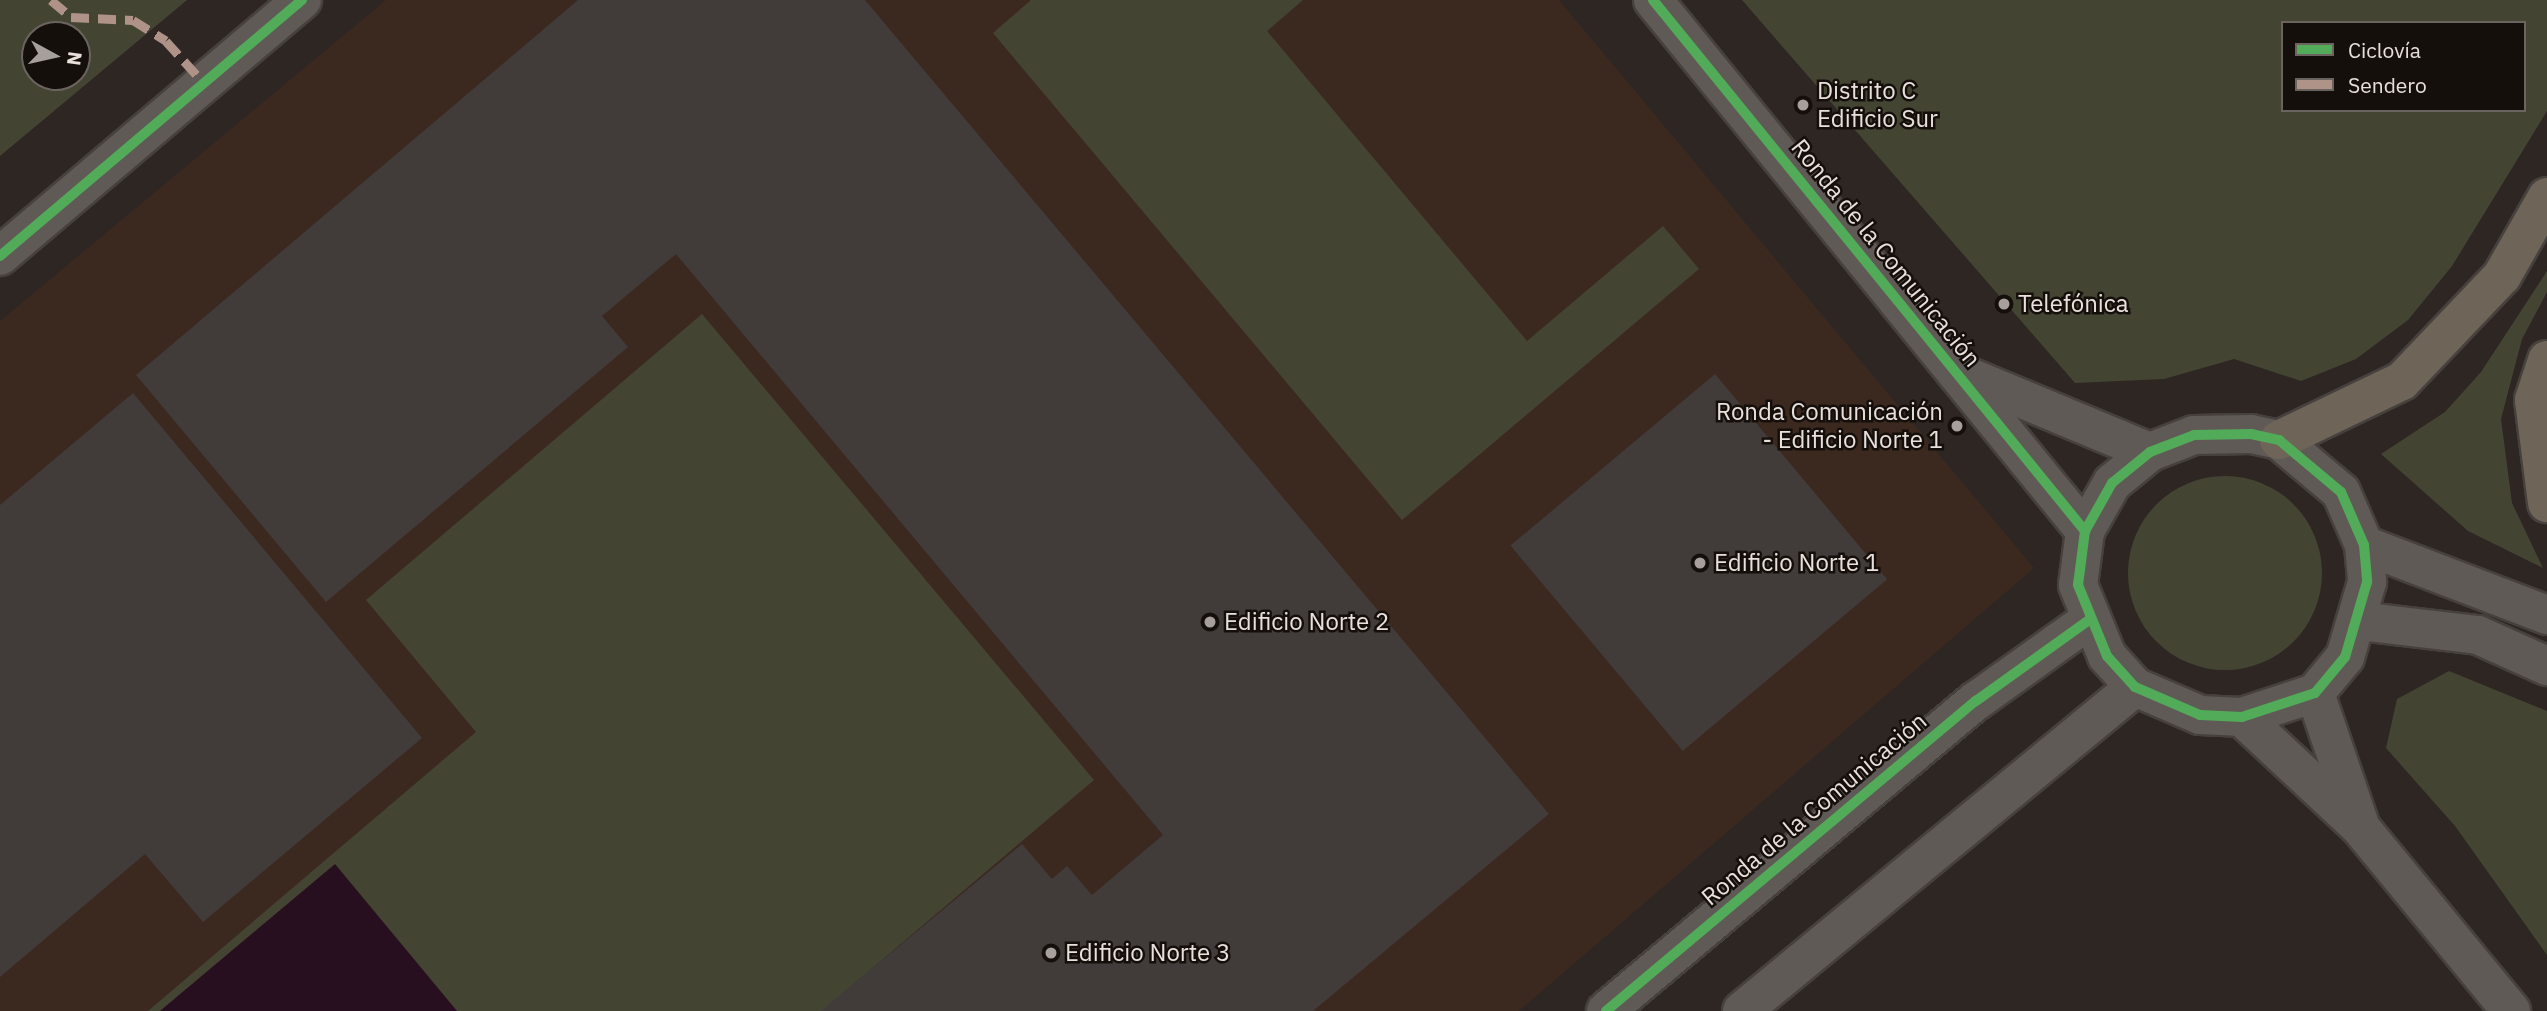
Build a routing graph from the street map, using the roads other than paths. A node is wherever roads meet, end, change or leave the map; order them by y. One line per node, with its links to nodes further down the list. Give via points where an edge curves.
1 (302, 0): 4 (street)
2 (1653, 0): 6 (street, Ronda de la Comunicación)
3 (2547, 197): 7 (highway, via 2502,276 2402,381)
4 (0, 256)
5 (2547, 360): 9 (highway, via 2534,400)
6 (1952, 370): 8 (street); 10 (street, Ronda de la Comunicación)
7 (2279, 440): 8 (street, via 2194,435); 11 (street, via 2341,492)
8 (2150, 452): 10 (street, via 2112,483)
9 (2547, 503)
10 (2085, 531): 13 (street, via 2078,585)
11 (2364, 545): 12 (street); 14 (street)
12 (2547, 615)
13 (2088, 620): 16 (street, via 2107,656); 20 (street, Ronda de la Comunicación, via 1976,701)
14 (2359, 621): 15 (street, via 2478,635); 17 (street, via 2345,657)
15 (2547, 666)
16 (2135, 687): 18 (street, via 2200,715); 21 (street)
17 (2315, 693): 18 (street); 19 (street)
18 (2242, 717): 19 (street)
19 (2360, 827): 22 (street)
20 (1606, 1011)
21 (1742, 1011)
22 (2511, 1011)

